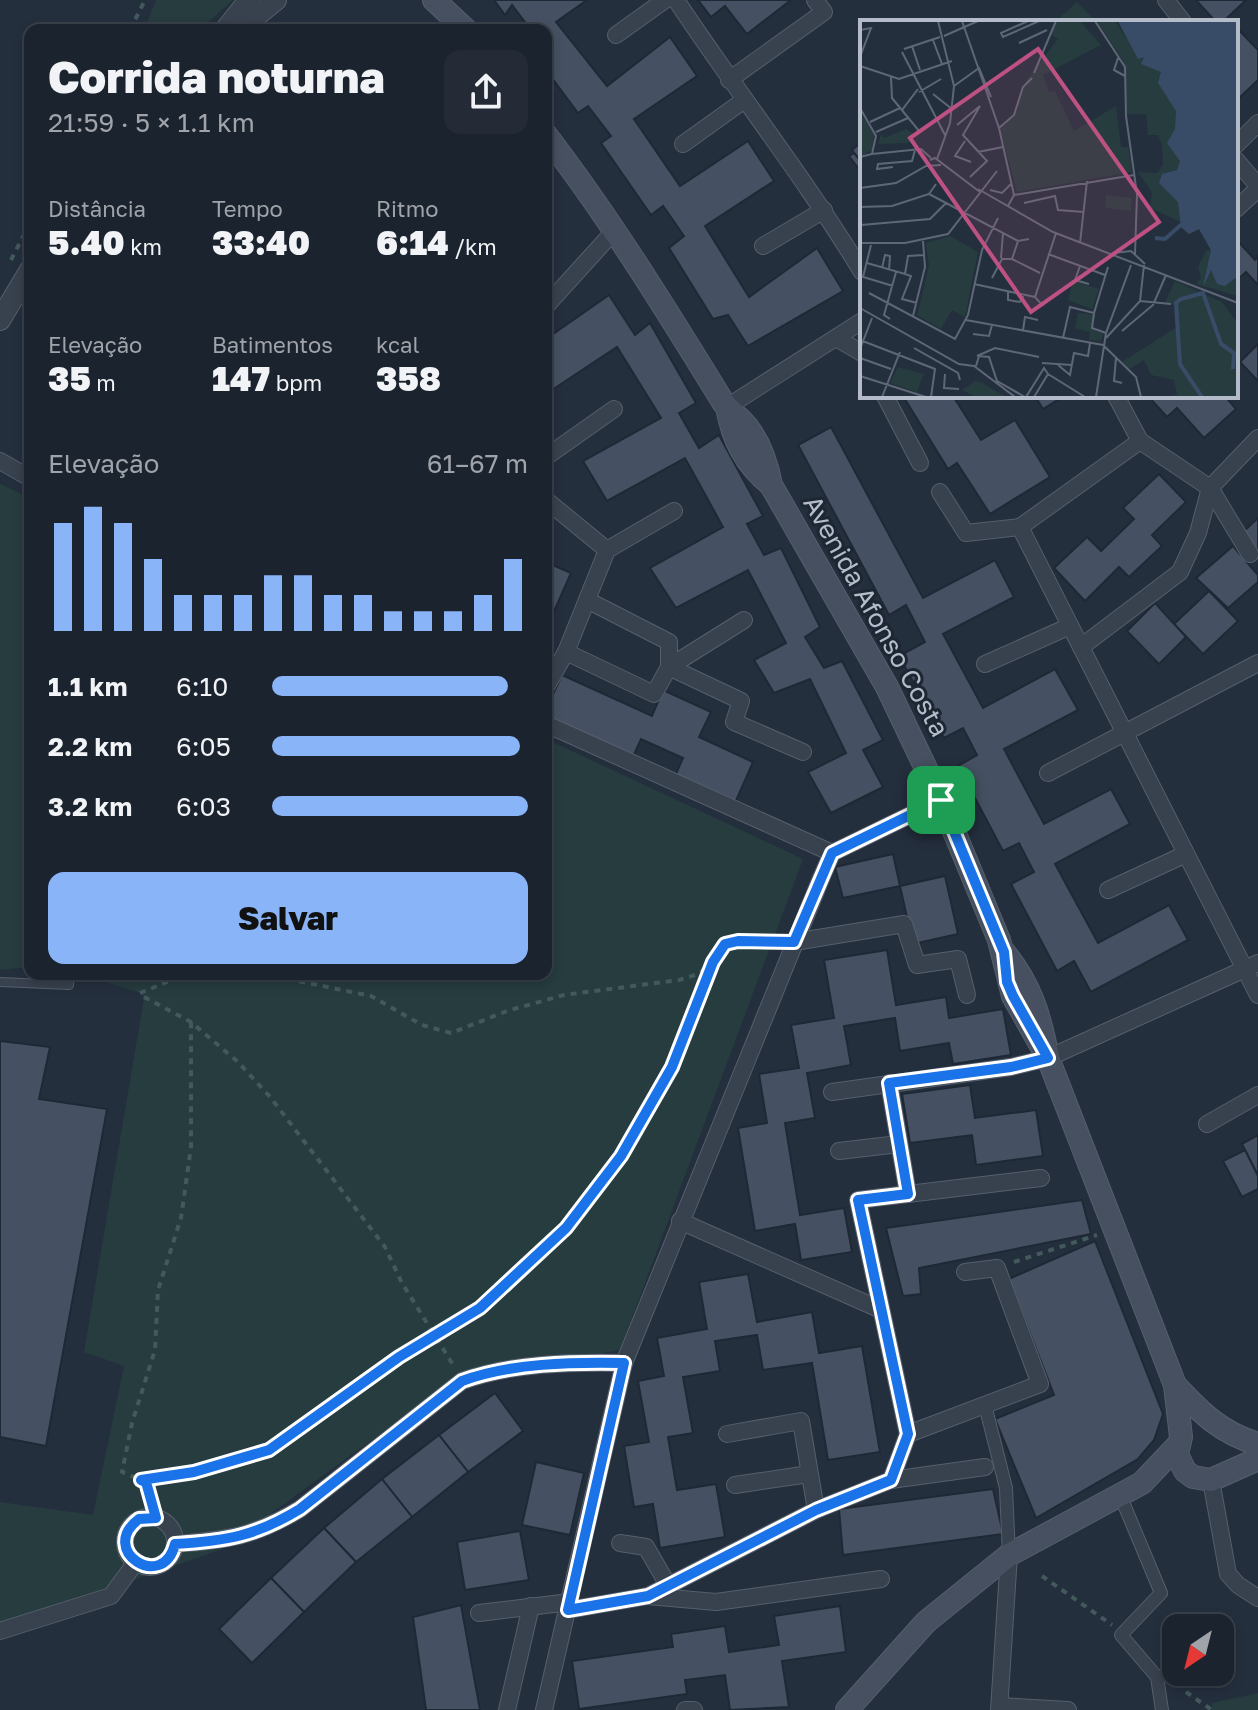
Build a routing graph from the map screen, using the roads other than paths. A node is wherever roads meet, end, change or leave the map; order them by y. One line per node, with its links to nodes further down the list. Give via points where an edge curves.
1 (249, 0): 10 (street)
2 (276, 0): 11 (street)
3 (434, 0): 12 (main road)
4 (449, 0): 13 (main road)
5 (665, 0): 14 (street)
6 (676, 0): 15 (street)
7 (815, 0): 15 (street, via 824,12)
8 (1166, 0): 9 (street)
9 (1181, 20)
10 (230, 24)
11 (246, 24)
12 (460, 24)
13 (463, 24)
14 (616, 35)
15 (729, 80): 16 (street)
16 (743, 101): 20 (street); 24 (street)
17 (1258, 123): 19 (street)
18 (552, 143): 25 (main road, Avenida Afonso Costa)
19 (1238, 143)
20 (683, 144)
21 (1238, 162): 22 (street)
22 (1258, 187): 23 (street)
23 (1238, 207)
24 (824, 210): 26 (street); 27 (street)
25 (615, 230): 29 (street); 36 (main road, Avenida Afonso Costa)
26 (763, 246)
27 (860, 269)
28 (24, 280): 30 (street)
29 (552, 299)
30 (0, 320)
31 (860, 322): 32 (street)
32 (836, 338): 33 (street); 36 (street)
33 (860, 351)
34 (886, 398): 42 (street)
35 (1117, 398): 39 (street)
36 (727, 407): 64 (main road, Avenida Afonso Costa, via 752,434 767,462 771,485 887,687)
37 (614, 409): 40 (street)
38 (1258, 438): 44 (street)
39 (1140, 441): 44 (street); 48 (street)
40 (552, 453)
41 (0, 461): 43 (street)
42 (920, 463)
43 (24, 475)
44 (1210, 488): 50 (street); 54 (street, via 1180,572)
45 (940, 492): 48 (street, via 966,533)
46 (552, 505): 49 (street)
47 (674, 511): 49 (street)
48 (1020, 527): 53 (street)
49 (607, 550): 51 (street)
50 (1254, 560)
51 (587, 600): 55 (street); 58 (street, via 669,642)
52 (744, 620): 58 (street)
53 (1070, 626): 54 (street); 57 (street)
54 (1081, 647): 61 (street)
55 (566, 652): 58 (street, via 654,694); 59 (street)
56 (1258, 663): 61 (street)
57 (985, 664)
58 (669, 667): 62 (street, via 741,701 734,722)
59 (552, 676)
60 (552, 727): 65 (street)
61 (1125, 732): 63 (street); 66 (street)
62 (803, 752)
63 (1048, 773)
64 (941, 800): 65 (street); 74 (main road, Avenida Afonso Costa, via 1004,952 1039,1010)
65 (832, 853): 68 (street)
66 (1186, 854): 67 (street); 69 (street)
67 (1108, 890)
68 (794, 942): 72 (street, via 904,924 917,965 958,959); 83 (street)
69 (1252, 966): 73 (street); 74 (street)
70 (69, 980): 71 (lane, via 69,985)
71 (0, 982)
72 (967, 995)
73 (1258, 995)
74 (1048, 1058): 75 (street); 87 (main road, Avenida Afonso Costa)
75 (889, 1083): 76 (street); 79 (street)
76 (832, 1092)
77 (1258, 1095): 78 (street)
78 (1207, 1124)
79 (899, 1144): 80 (street); 82 (street)
80 (839, 1151)
81 (1041, 1178): 82 (street)
82 (908, 1194): 85 (street, via 858,1200)
83 (680, 1221): 85 (street); 86 (street)
84 (965, 1272): 88 (street, via 997,1268 1040,1384)
85 (879, 1309): 91 (street)
86 (624, 1363): 104 (street, via 584,1362 462,1381 273,1526 250,1535); 112 (street)
87 (1175, 1385): 89 (main road); 92 (main road)
88 (985, 1405): 91 (street); 105 (street, via 1006,1488)
89 (1221, 1429): 92 (main road, via 1195,1425); 93 (main road); 97 (main road, via 1235,1453)
90 (727, 1434): 96 (street, via 801,1421)
91 (908, 1434): 98 (street)
92 (1180, 1441): 97 (main road, via 1180,1463); 99 (main road)
93 (1258, 1444)
94 (1258, 1459): 97 (main road)
95 (985, 1467): 98 (street)
96 (809, 1474): 100 (street); 102 (street)
97 (1211, 1476): 99 (main road); 110 (street, via 1228,1574)
98 (891, 1480): 102 (street)
99 (1142, 1483): 101 (main road)
100 (735, 1485)
101 (1120, 1495): 105 (main road); 122 (street, via 1161,1593 1121,1635 1157,1677)
102 (816, 1510): 108 (street)
103 (620, 1543): 108 (street, via 646,1547)
104 (175, 1544): 106 (street, via 160,1564); 106 (street, via 170,1528 156,1518 139,1519 127,1532 126,1548)
105 (1009, 1555): 115 (street); 116 (main road, via 926,1622)
106 (136, 1562): 114 (street, via 111,1596)
107 (881, 1579): 109 (street, via 716,1602)
108 (668, 1585): 109 (street)
109 (648, 1596): 112 (street)
110 (1258, 1598)
111 (531, 1606): 112 (street); 113 (street); 117 (street)
112 (569, 1606): 118 (street)
113 (479, 1613)
114 (0, 1631)
115 (999, 1708): 121 (street)
116 (850, 1709)
117 (507, 1710)
118 (544, 1710)
119 (685, 1710): 120 (street)
120 (694, 1710)
121 (1068, 1710)
122 (1162, 1710)

